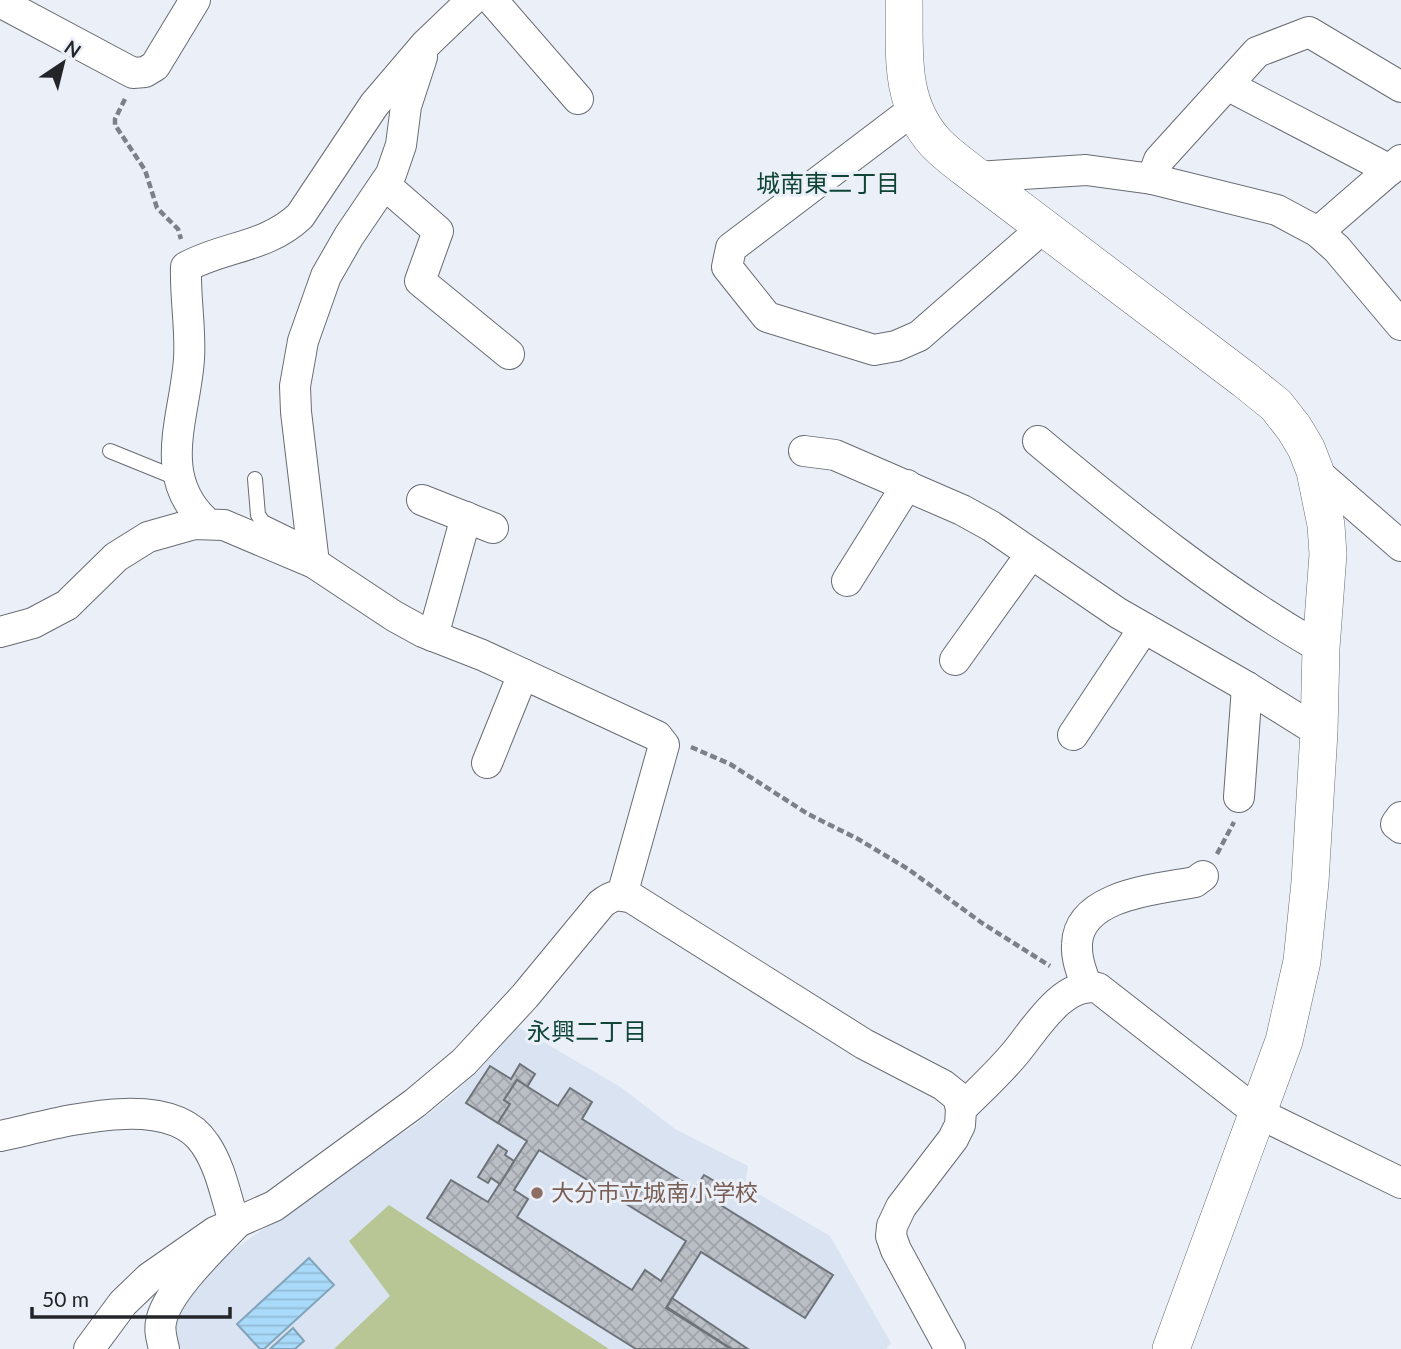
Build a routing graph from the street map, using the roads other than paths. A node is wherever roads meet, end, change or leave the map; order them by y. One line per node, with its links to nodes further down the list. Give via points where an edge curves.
1 (195, 0): 5 (street, via 155,66 139,74)
2 (472, 0): 6 (street)
3 (492, 0): 9 (street)
4 (904, 0): 10 (street, via 906,85)
5 (0, 2)
6 (426, 44): 14 (street, via 406,106 401,145); 23 (street, via 374,105 288,227 267,239 186,267 189,356 177,440)
7 (1227, 85): 8 (street, via 1258,52 1309,32); 11 (street); 13 (street, via 1159,160)
8 (1401, 87)
9 (578, 99)
10 (913, 110): 12 (street, via 935,142); 15 (street, via 731,248 727,267 767,317 874,350 896,346 919,336)
11 (1396, 165): 16 (street)
12 (977, 177): 13 (street, via 1086,170); 15 (street)
13 (1152, 179): 16 (street, via 1277,210)
14 (385, 185): 18 (street, via 438,231 420,281); 30 (street, via 326,276 298,366 296,412)
15 (1044, 227): 22 (street, via 1276,405 1306,448)
16 (1318, 232): 17 (street)
17 (1401, 325)
18 (509, 354)
19 (1038, 441): 35 (street, via 1197,569)
20 (804, 450): 25 (street, via 835,455)
21 (110, 452): 23 (lane)
22 (1315, 471): 28 (street); 35 (street, via 1328,554)
23 (179, 479): 27 (street, via 192,510)
24 (255, 479): 30 (lane, via 258,515 263,522)
25 (907, 485): 29 (street, via 962,510); 31 (street)
26 (422, 500): 34 (street, via 480,522)
27 (207, 523): 30 (street); 33 (street, via 148,537 116,556 67,605 33,623)
28 (1401, 546)
29 (1031, 554): 32 (street); 36 (street)
30 (313, 555): 34 (street, via 394,616)
31 (847, 581)
32 (1144, 628): 38 (street); 40 (street)
33 (0, 632)
34 (433, 636): 37 (street)
35 (1321, 648): 39 (street)
36 (956, 660)
37 (523, 674): 41 (street); 46 (street, via 657,736 664,745)
38 (1247, 687): 39 (street); 42 (street)
39 (1319, 732): 49 (street, via 1302,961 1284,1041)
40 (1073, 735)
41 (487, 763)
42 (1239, 797)
43 (1401, 817): 44 (street, via 1396,824)
44 (1401, 828)
45 (1203, 876): 47 (street, via 1195,882 1118,897 1096,910 1077,940)
46 (622, 895): 48 (street, via 864,1044 943,1085 958,1097); 52 (street, via 601,904 482,1044 446,1078 274,1206)
47 (1084, 987): 48 (street, via 1050,1009); 49 (street, via 1098,988)
48 (961, 1109): 55 (street, via 953,1139 901,1207 891,1236)
49 (1258, 1113): 51 (street); 56 (street)
50 (0, 1136): 52 (street, via 117,1115 169,1117 190,1128 206,1146)
51 (1401, 1183)
52 (234, 1225): 53 (street, via 215,1232 149,1278 123,1303); 54 (street, via 163,1313)
53 (89, 1349)
54 (164, 1349)
55 (950, 1349)
56 (1171, 1349)

